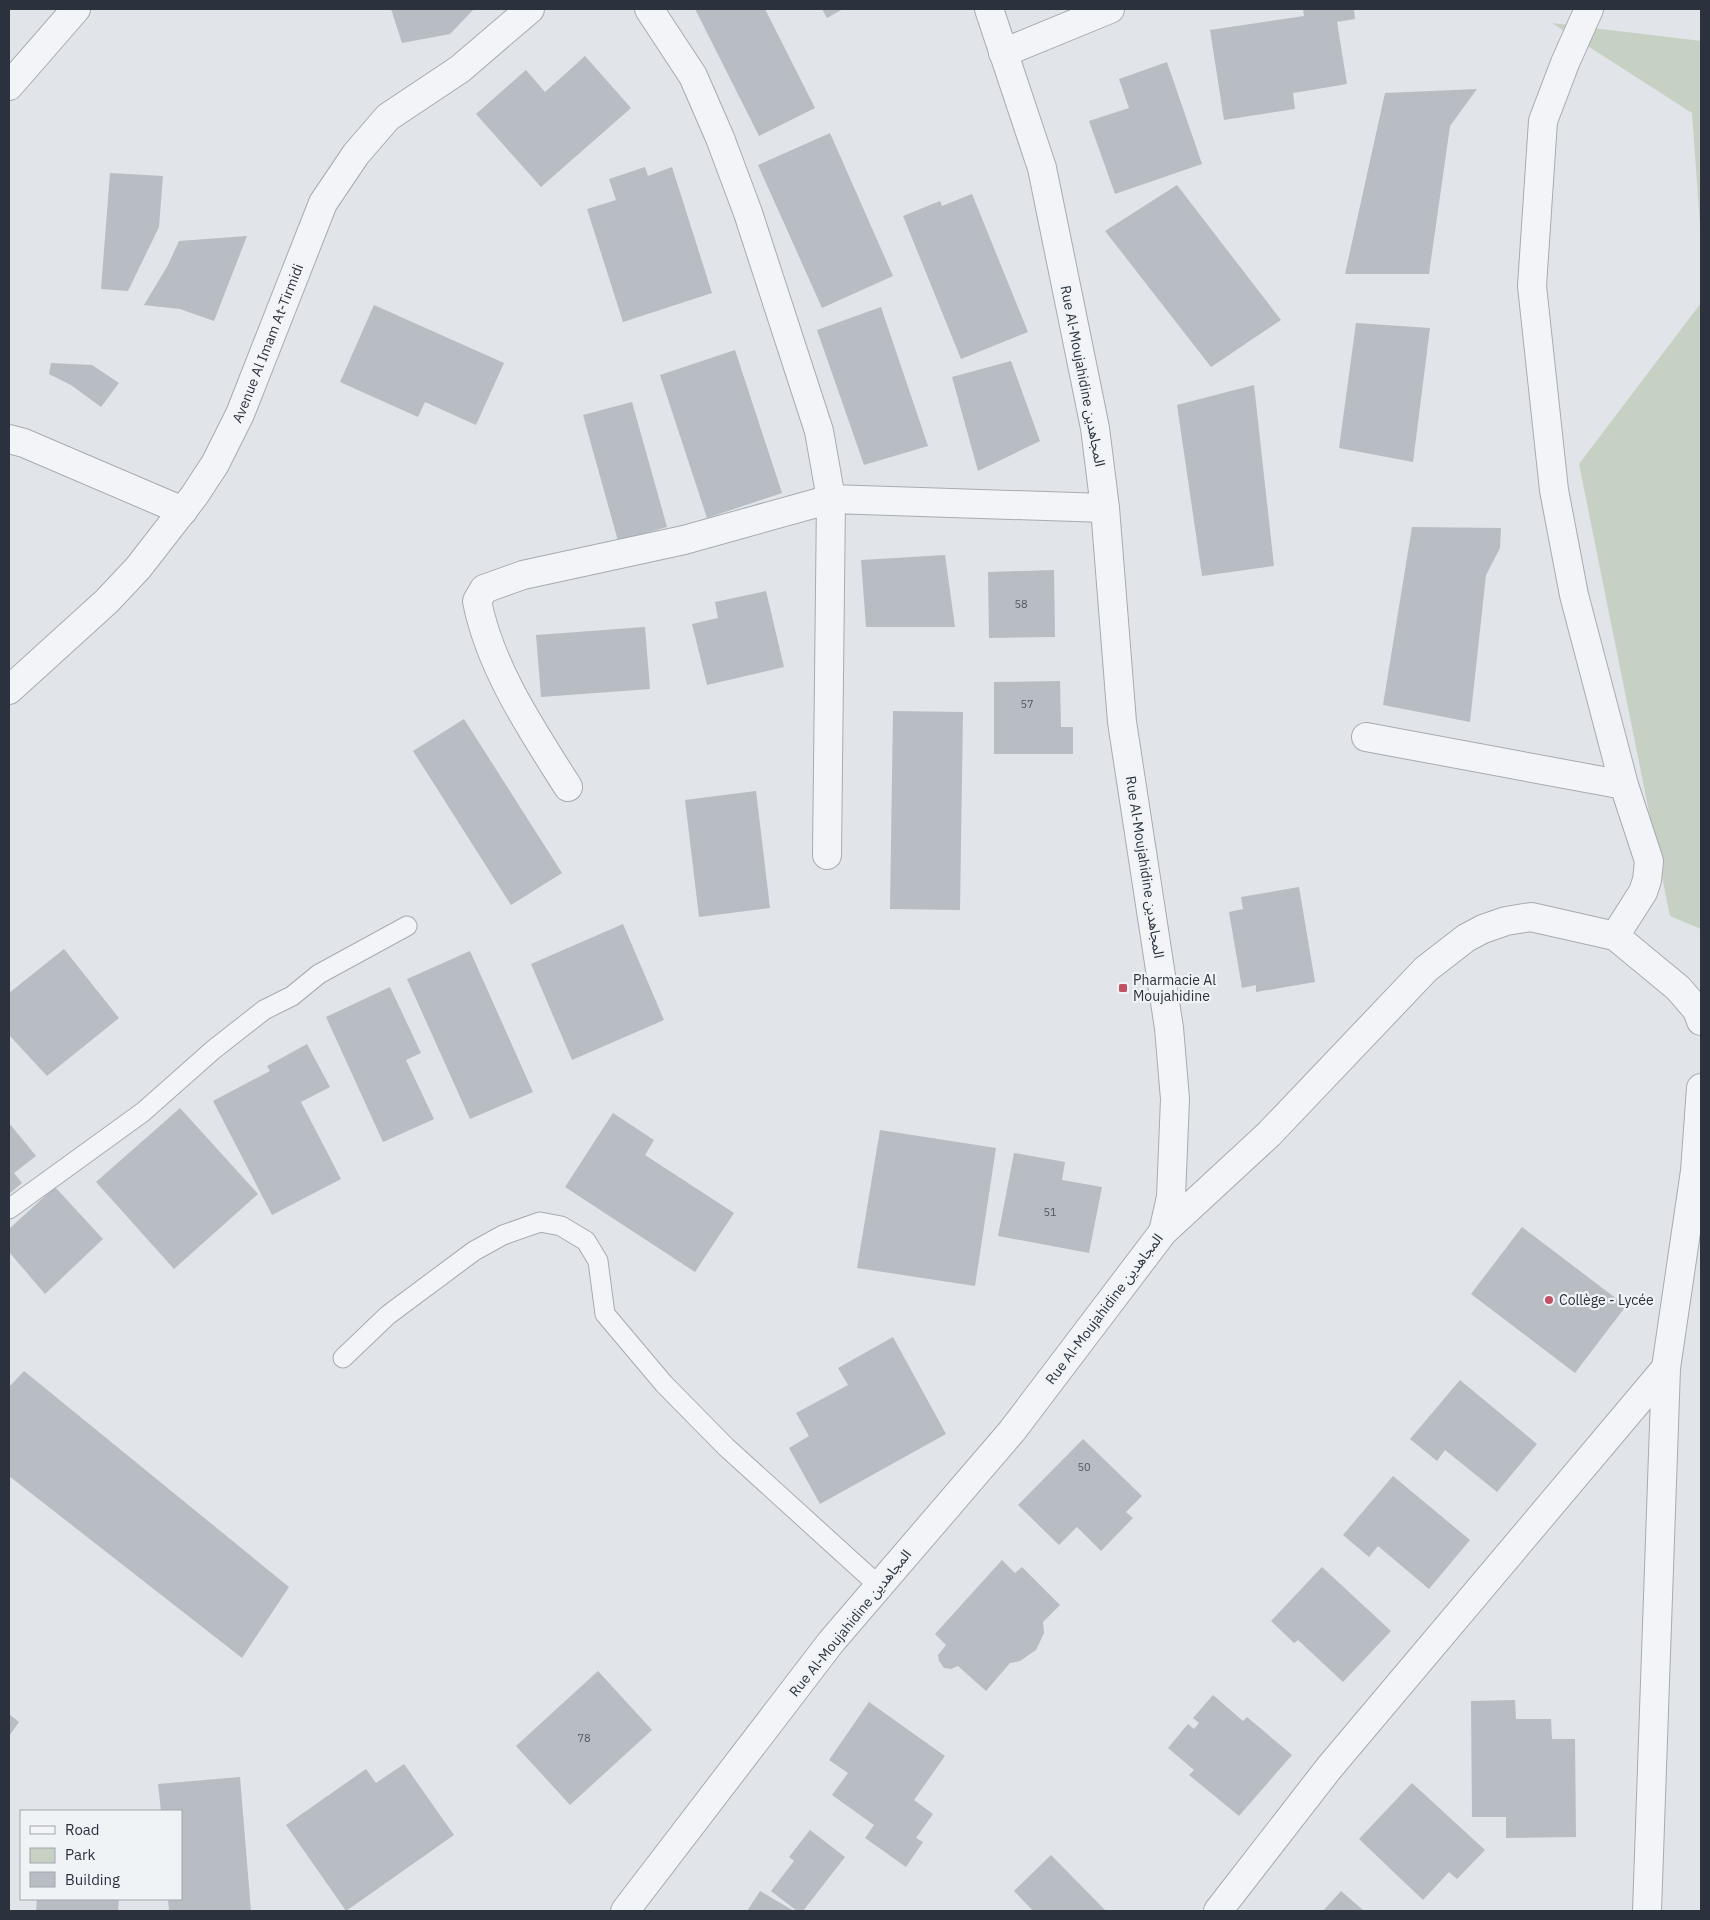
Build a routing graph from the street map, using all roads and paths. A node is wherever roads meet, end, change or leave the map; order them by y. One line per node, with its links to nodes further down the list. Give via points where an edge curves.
1 (76, 9): 8 (street)
2 (530, 9): 12 (street, Avenue Al Imam At-Tirmidi, via 460,69 388,117 332,187 313,226 240,414 215,464)
3 (649, 9): 10 (street, via 693,76 723,146 819,431)
4 (989, 9): 7 (street, Rue Al-Moujahidine المجاهدين)
5 (1110, 9): 7 (street)
6 (1589, 9): 15 (street, via 1543,121 1532,286 1556,500 1578,613)
7 (1004, 53): 11 (street, Rue Al-Moujahidine المجاهدين, via 1042,168 1095,428)
8 (9, 86)
9 (9, 439): 12 (street)
10 (830, 499): 11 (street); 16 (street, via 684,540 523,575 492,585 480,594 477,600 480,616 500,668 531,728); 17 (street)
11 (1105, 508): 23 (street, Rue Al-Moujahidine المجاهدين, via 1122,722 1169,1028 1175,1099 1171,1197)
12 (183, 511): 13 (street, Avenue Al Imam At-Tirmidi, via 107,601)
13 (9, 690)
14 (1366, 737): 15 (street)
15 (1624, 785): 19 (street, via 1649,861 1643,892)
16 (568, 787)
17 (827, 855)
18 (407, 926): 22 (lane, via 319,974 292,996 264,1010 143,1112)
19 (1615, 936): 20 (street, via 1678,988 1697,1010); 23 (street, via 1531,917 1506,921 1466,938 1426,968 1269,1134)
20 (1701, 1021)
21 (1701, 1088): 25 (street, via 1695,1171)
22 (9, 1209)
23 (1163, 1232): 26 (street, Rue Al-Moujahidine المجاهدين, via 1012,1431)
24 (343, 1358): 26 (lane, via 388,1316 474,1251 503,1235 540,1222 561,1226 586,1241 598,1261 605,1314 664,1384 726,1447)
25 (1666, 1368): 28 (street, via 1336,1761); 29 (street)
26 (878, 1585): 27 (street, Rue Al-Moujahidine المجاهدين)
27 (625, 1911)
28 (1218, 1911)
29 (1647, 1911)

